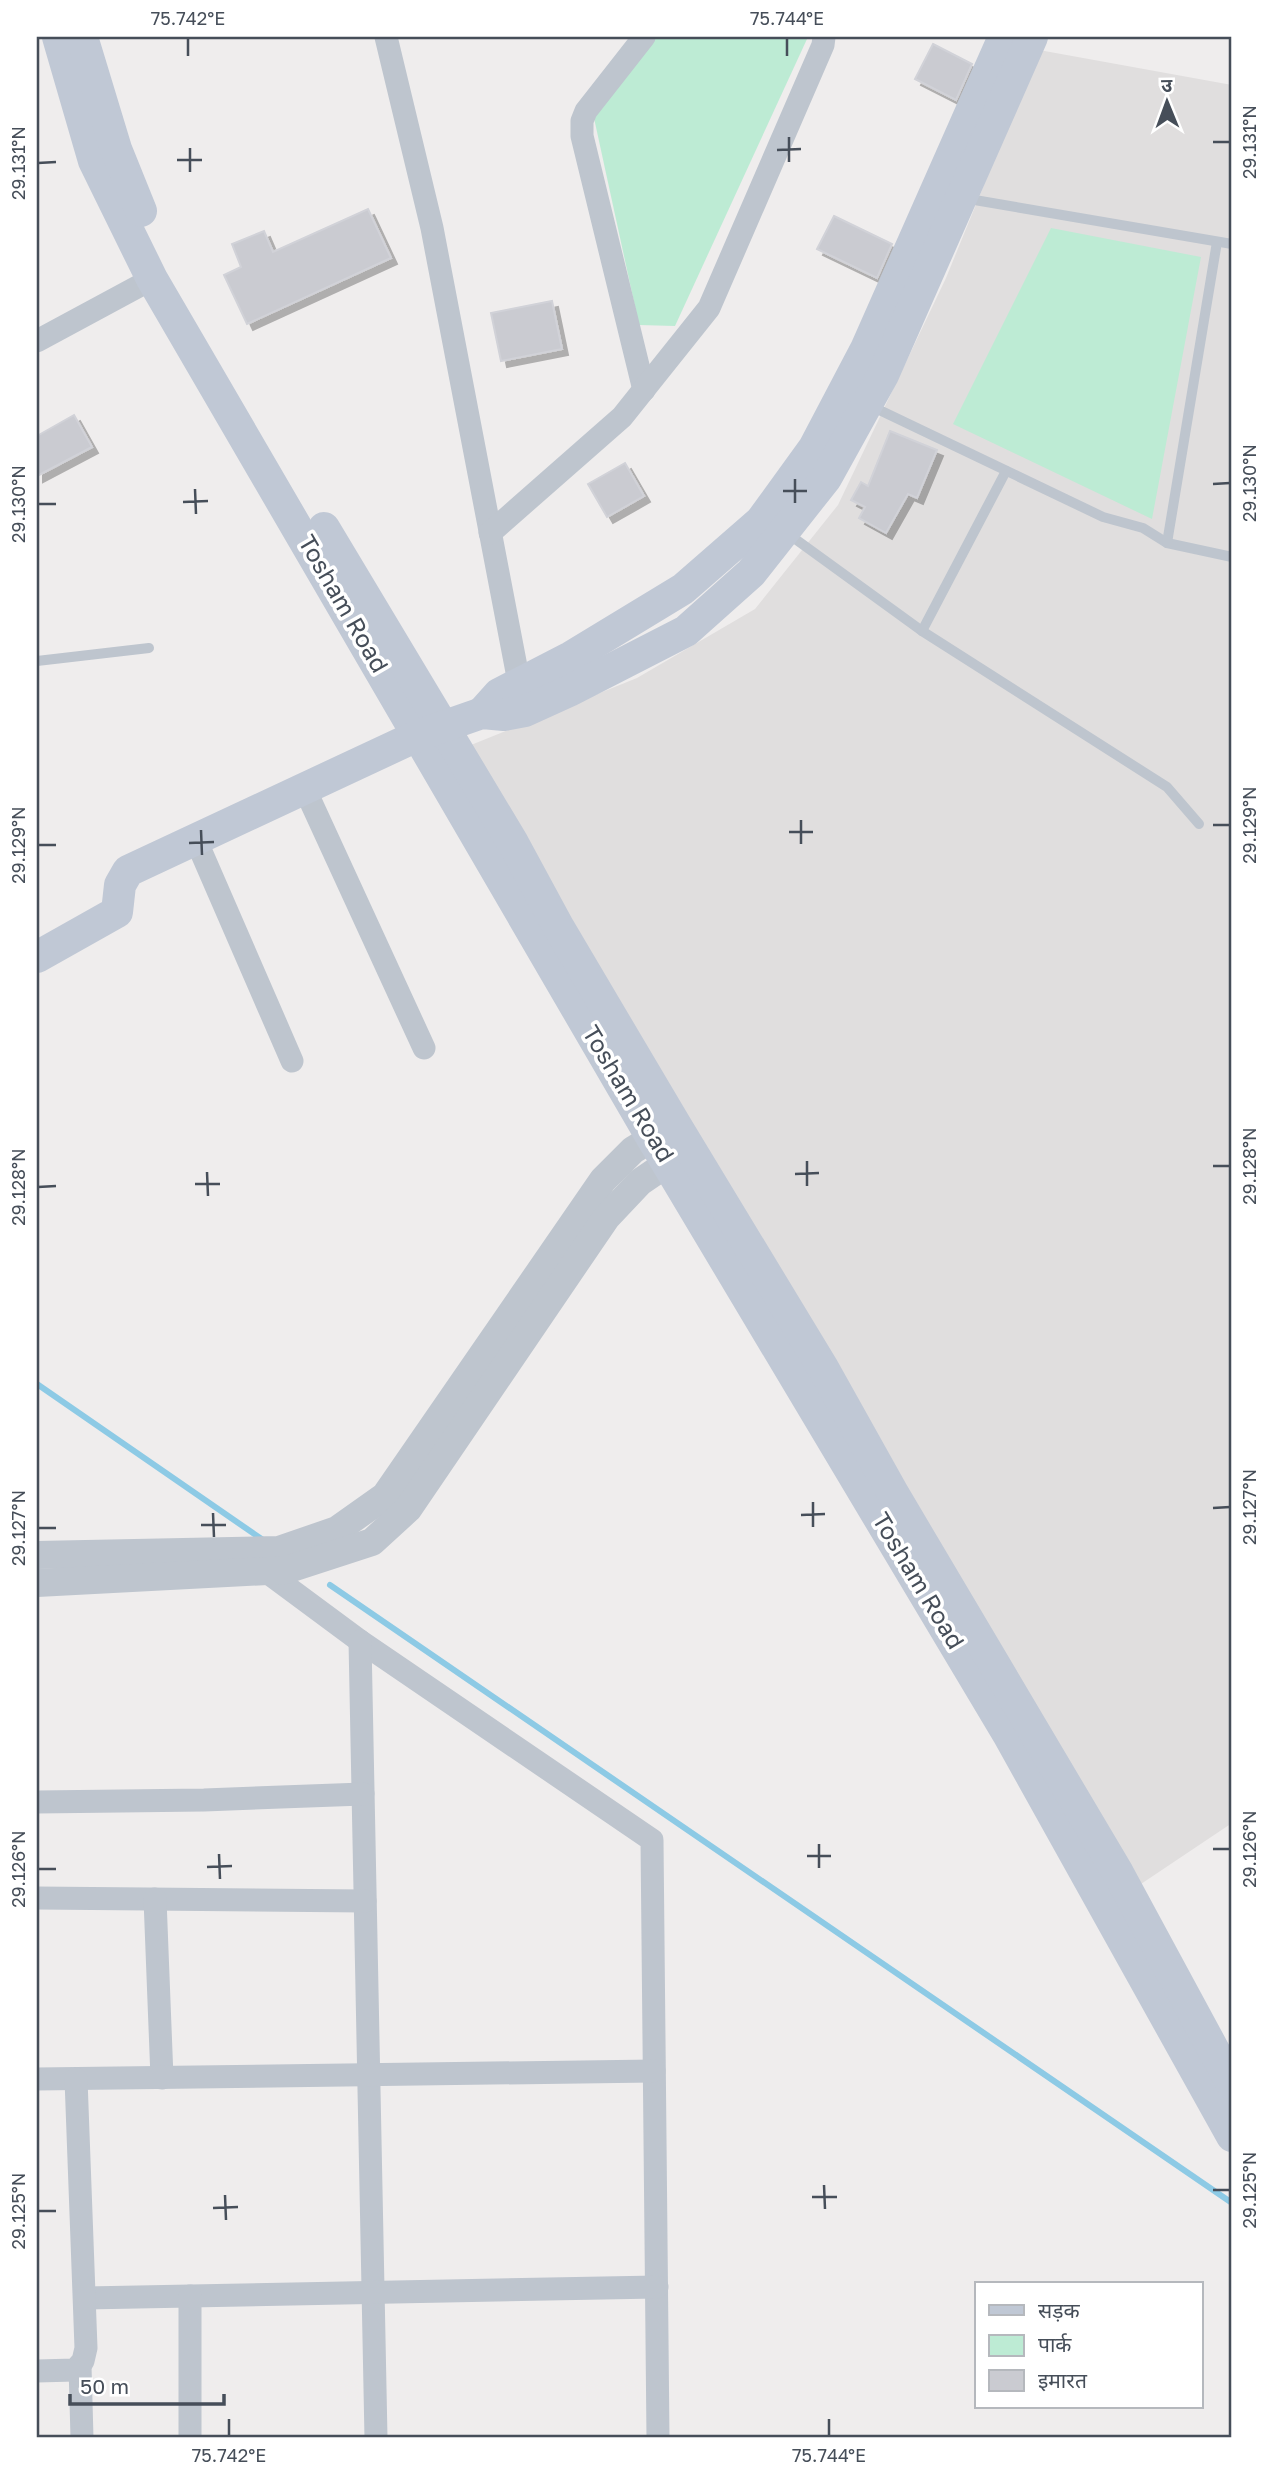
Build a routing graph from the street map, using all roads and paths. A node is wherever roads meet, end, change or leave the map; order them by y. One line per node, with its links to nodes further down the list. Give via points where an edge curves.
1 (58, 37): 11 (main road, Tosham Road, via 94,161)
2 (82, 37): 26 (main road, Tosham Road, via 132,195)
3 (386, 37): 17 (street, via 432,228)
4 (644, 37): 13 (street, via 586,111 582,128)
5 (824, 37): 13 (street, via 709,308)
6 (1004, 37): 8 (main road)
7 (1032, 37): 8 (main road)
8 (950, 192): 9 (lane); 14 (main road)
9 (1217, 242): 10 (lane); 18 (lane)
10 (1232, 244)
11 (152, 279): 12 (street); 26 (main road, Tosham Road)
12 (37, 341)
13 (644, 390): 17 (street, via 622,417)
14 (855, 399): 15 (lane); 16 (main road, via 827,478); 21 (main road, via 761,521 683,589)
15 (1006, 471): 18 (lane, via 1103,517 1143,528); 20 (lane)
16 (784, 531): 20 (lane); 24 (main road, via 751,573 686,631)
17 (490, 533): 25 (street)
18 (1167, 543): 19 (lane)
19 (1232, 558)
20 (922, 631): 28 (lane, via 1167,787)
21 (600, 639): 24 (main road); 25 (main road)
22 (149, 648): 23 (lane)
23 (37, 661)
24 (614, 668): 25 (main road)
25 (521, 697): 26 (main road, via 504,715 482,713)
26 (430, 731): 27 (main road); 33 (main road, Tosham Road)
27 (304, 786): 29 (main road); 31 (street)
28 (1199, 824)
29 (196, 840): 30 (main road, via 128,871 120,885 117,912); 32 (street)
30 (37, 957)
31 (424, 1048)
32 (292, 1061)
33 (671, 1143): 34 (street, via 634,1150 603,1180 385,1496 337,1530 279,1550); 36 (street, via 606,1218 408,1509 372,1542 286,1570); 49 (main road, Tosham Road, via 823,1368 1104,1849); 50 (main road, Tosham Road)
34 (237, 1551): 35 (street); 36 (street)
35 (37, 1555)
36 (265, 1571): 37 (street); 38 (street)
37 (37, 1583)
38 (360, 1641): 39 (street); 44 (street, via 652,1840)
39 (363, 1794): 40 (street); 43 (street)
40 (37, 1802)
41 (37, 1898): 42 (street)
42 (155, 1899): 43 (street); 46 (street)
43 (365, 1901): 45 (street)
44 (654, 2071): 45 (street); 51 (street)
45 (369, 2074): 46 (street); 52 (street)
46 (162, 2078): 47 (street)
47 (76, 2079): 48 (street); 54 (street)
48 (37, 2080)
49 (1232, 2084)
50 (1232, 2136)
51 (657, 2287): 52 (street); 60 (street)
52 (373, 2293): 53 (street); 59 (street)
53 (190, 2296): 54 (street); 58 (street)
54 (85, 2298): 55 (street, via 86,2348)
55 (80, 2366): 56 (street); 57 (street)
56 (37, 2371)
57 (82, 2438)
58 (190, 2438)
59 (376, 2438)
60 (658, 2438)

